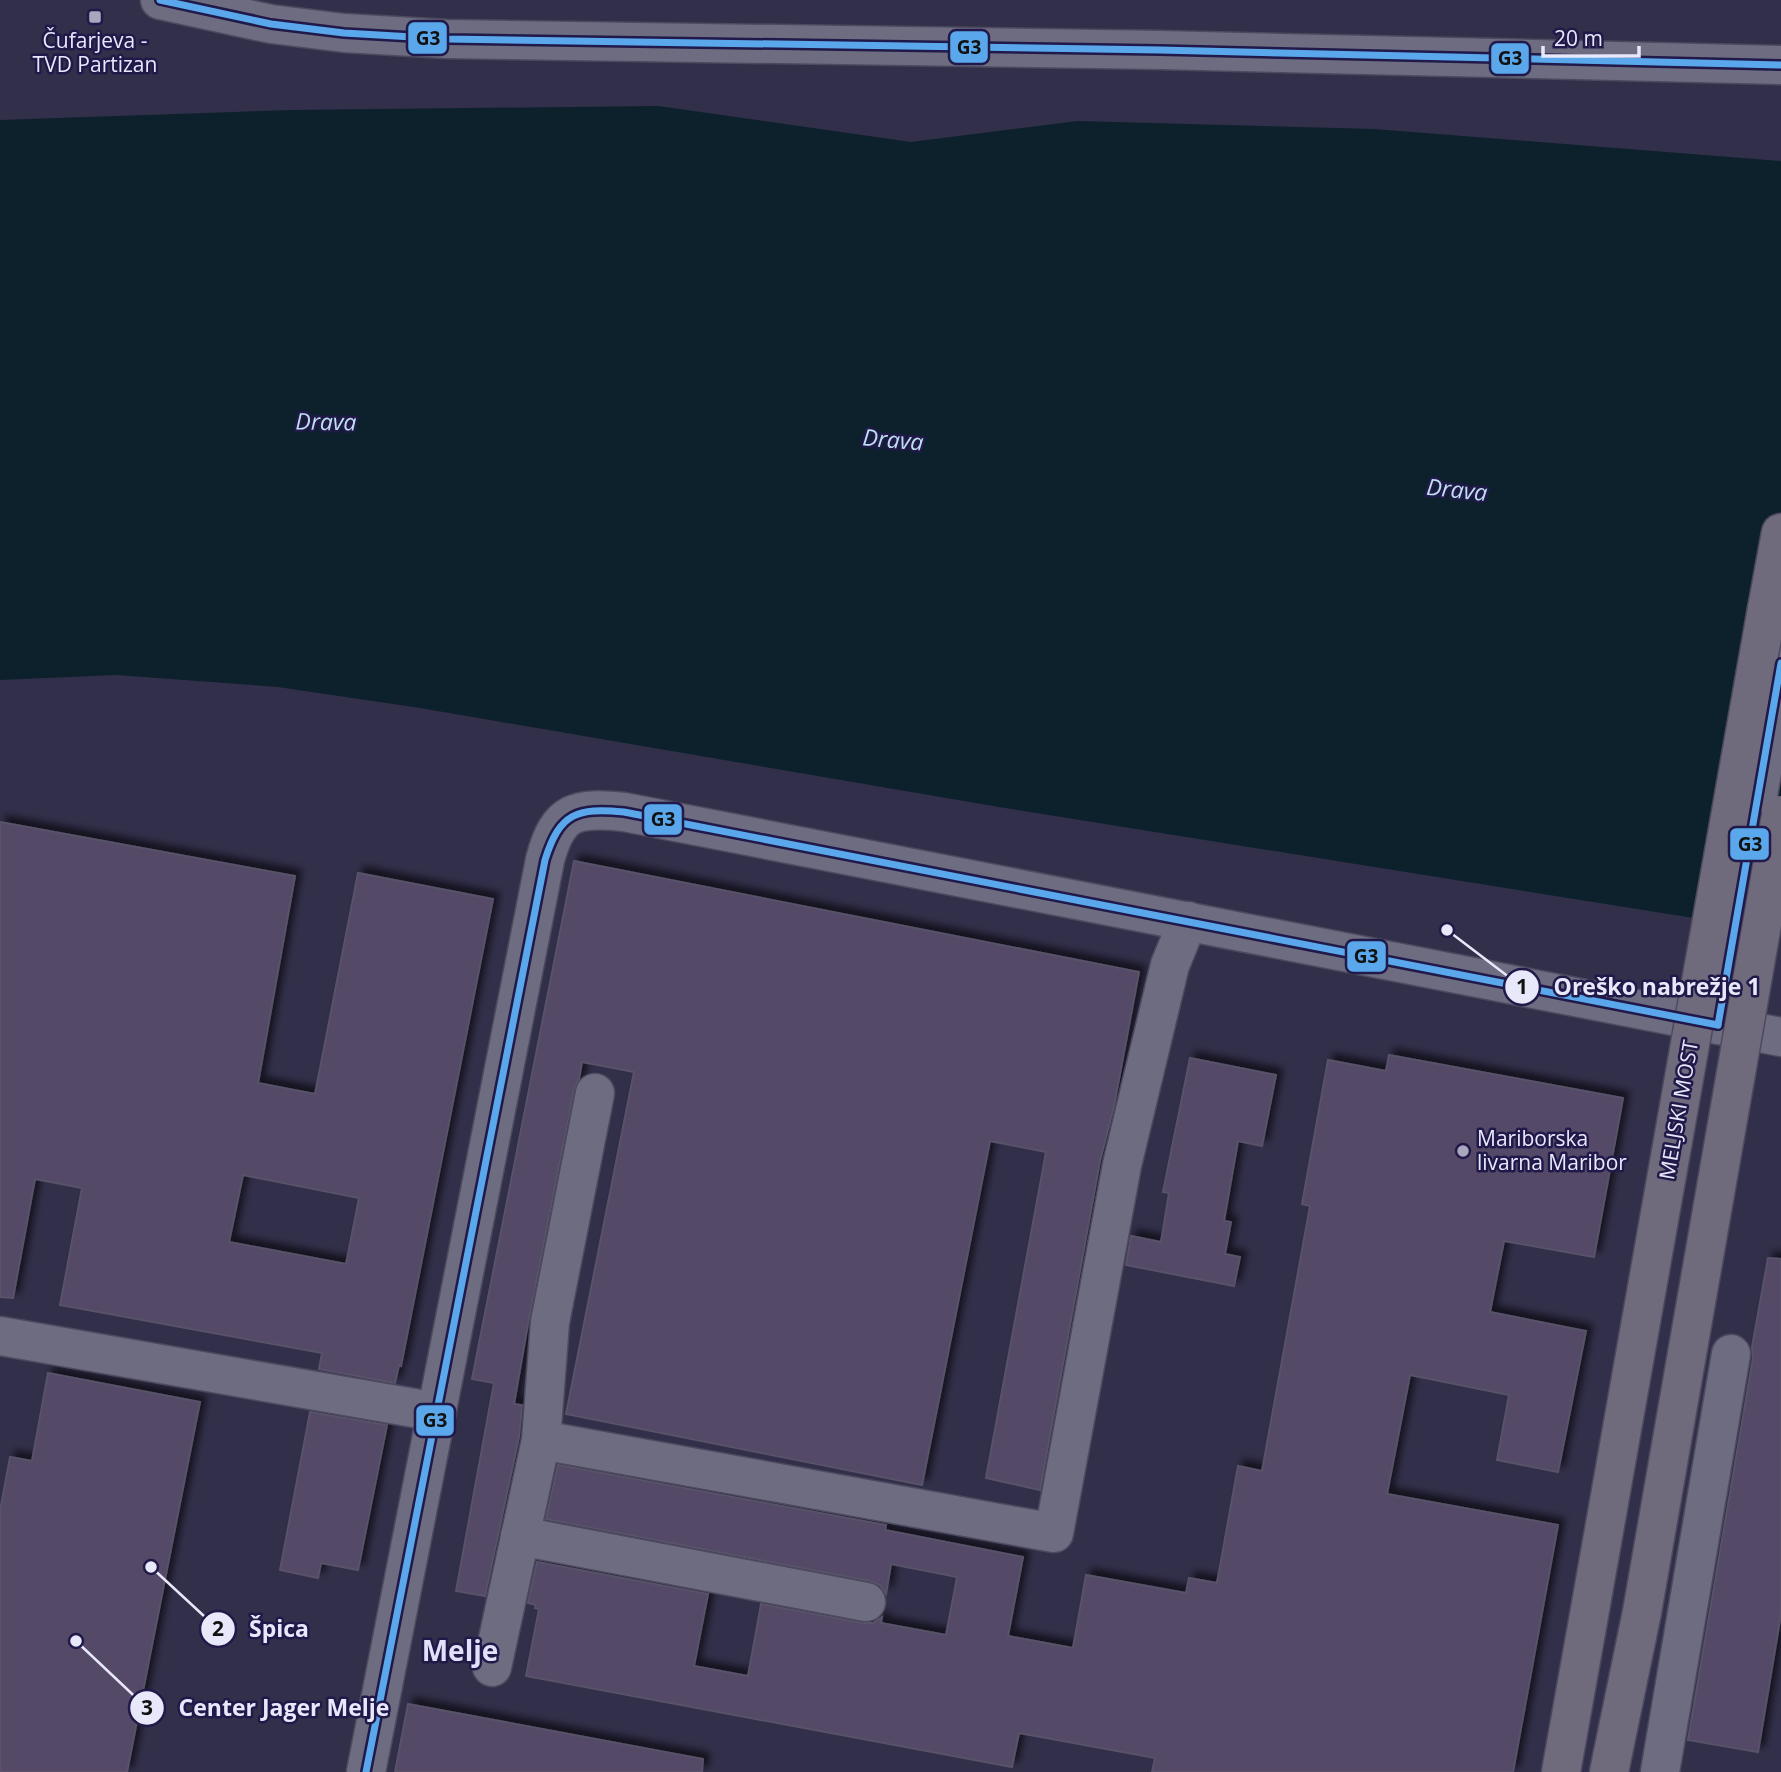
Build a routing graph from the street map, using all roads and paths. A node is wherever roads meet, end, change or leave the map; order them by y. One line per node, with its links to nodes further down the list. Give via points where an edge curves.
1 (160, 0): 2 (street, via 271,24 447,39)
2 (1781, 65)
3 (1781, 533): 18 (highway, MELJSKI MOST, bridge)
4 (1781, 663): 7 (street, MELJSKI MOST)
5 (1781, 815): 19 (highway, bridge, via 1642,1612)
6 (1188, 921): 7 (street); 12 (street, via 624,811 579,811 563,821 551,835 545,860); 13 (street, via 1170,965 1122,1165 1054,1533)
7 (1718, 1025): 8 (street)
8 (1781, 1037)
9 (596, 1093): 13 (street, via 550,1322)
10 (0, 1336): 12 (street)
11 (1731, 1354): 20 (street)
12 (437, 1412): 17 (street)
13 (541, 1440): 14 (street)
14 (520, 1536): 15 (street); 16 (street)
15 (866, 1602)
16 (492, 1667)
17 (366, 1772)
18 (1561, 1772)
19 (1609, 1772)
20 (1660, 1772)

